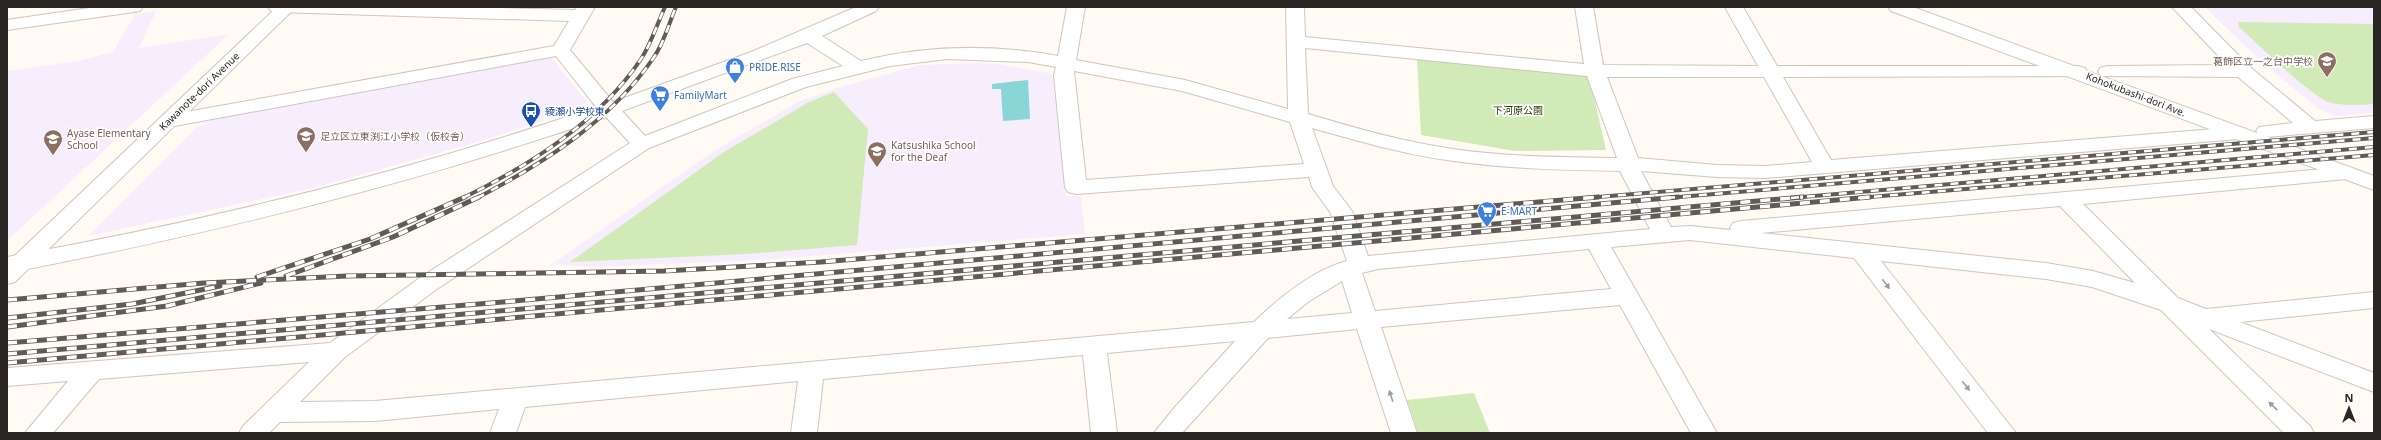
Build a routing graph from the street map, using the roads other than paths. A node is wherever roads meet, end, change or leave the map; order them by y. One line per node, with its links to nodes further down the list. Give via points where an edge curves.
1 (134, 7): 12 (street)
2 (283, 7): 11 (street); 25 (street, Kawanote-dori Avenue)
3 (870, 7): 13 (street)
4 (1076, 7): 16 (street)
5 (1295, 7): 14 (street)
6 (1584, 7): 18 (street)
7 (1734, 7): 20 (street)
8 (1897, 7): 21 (street, Kohokubashi-dori Ave.)
9 (1926, 7): 22 (street, Kohokubashi-dori Ave.)
10 (2180, 7): 19 (street)
11 (584, 11): 15 (street)
12 (7, 25)
13 (808, 35): 17 (street); 23 (street)
14 (1296, 42): 18 (street); 24 (street)
15 (561, 50): 23 (street); 25 (street)
16 (1066, 63): 17 (street, via 1005,54 947,53 920,55); 24 (street, via 1185,86); 33 (street, via 1064,76 1076,187)
17 (857, 68): 30 (street, via 799,83)
18 (1596, 71): 20 (street); 31 (street)
19 (2243, 71): 22 (street); 27 (street)
20 (1772, 72): 21 (street); 32 (street)
21 (2078, 72): 29 (street, Kohokubashi-dori Ave.)
22 (2107, 72): 28 (street, Kohokubashi-dori Ave.)
23 (609, 110): 30 (street); 43 (street, via 472,155 279,209)
24 (1298, 117): 31 (street, via 1387,143 1453,155 1528,163); 33 (street)
25 (168, 120): 43 (street, Kawanote-dori Avenue)
26 (2374, 122): 27 (street)
27 (2310, 127): 28 (street)
28 (2266, 131): 34 (street, Kohokubashi-dori Ave.)
29 (2239, 133): 32 (street); 35 (street, Kohokubashi-dori Ave.)
30 (642, 144): 51 (street, via 429,283)
31 (1628, 164): 32 (street, via 1765,172); 39 (street, via 1635,186)
32 (1825, 167)
33 (1316, 170): 42 (street, via 1323,187 1341,211)
34 (2374, 170)
35 (2346, 173): 36 (street, Kohokubashi-dori Ave.); 37 (street)
36 (2374, 183)
37 (2065, 198): 38 (street); 46 (street)
38 (1690, 233): 39 (street); 41 (street)
39 (1664, 234): 40 (street)
40 (1596, 241): 42 (street); 44 (street)
41 (1862, 252): 46 (street, via 2071,274 2113,285); 66 (street, one-way to 66)
42 (1355, 266): 48 (street); 49 (street, via 1326,278 1294,299)
43 (11, 268)
44 (1627, 296): 48 (street); 65 (street)
45 (2374, 300): 47 (street)
46 (2170, 305): 47 (street); 67 (street, one-way to 46)
47 (2202, 317): 55 (street)
48 (1366, 321): 49 (street); 64 (street, one-way to 48)
49 (1260, 329): 50 (street); 63 (street)
50 (1094, 344): 53 (street); 62 (street)
51 (336, 351): 52 (street); 57 (street)
52 (92, 370): 54 (street); 58 (street)
53 (812, 370): 56 (street); 61 (street)
54 (7, 377)
55 (2374, 383)
56 (516, 397): 57 (street, via 375,411); 60 (street)
57 (275, 412): 59 (street)
58 (38, 433)
59 (252, 433)
60 (503, 433)
61 (804, 433)
62 (1104, 433)
63 (1167, 433)
64 (1404, 433)
65 (1704, 433)
66 (2003, 433)
67 (2301, 433)

